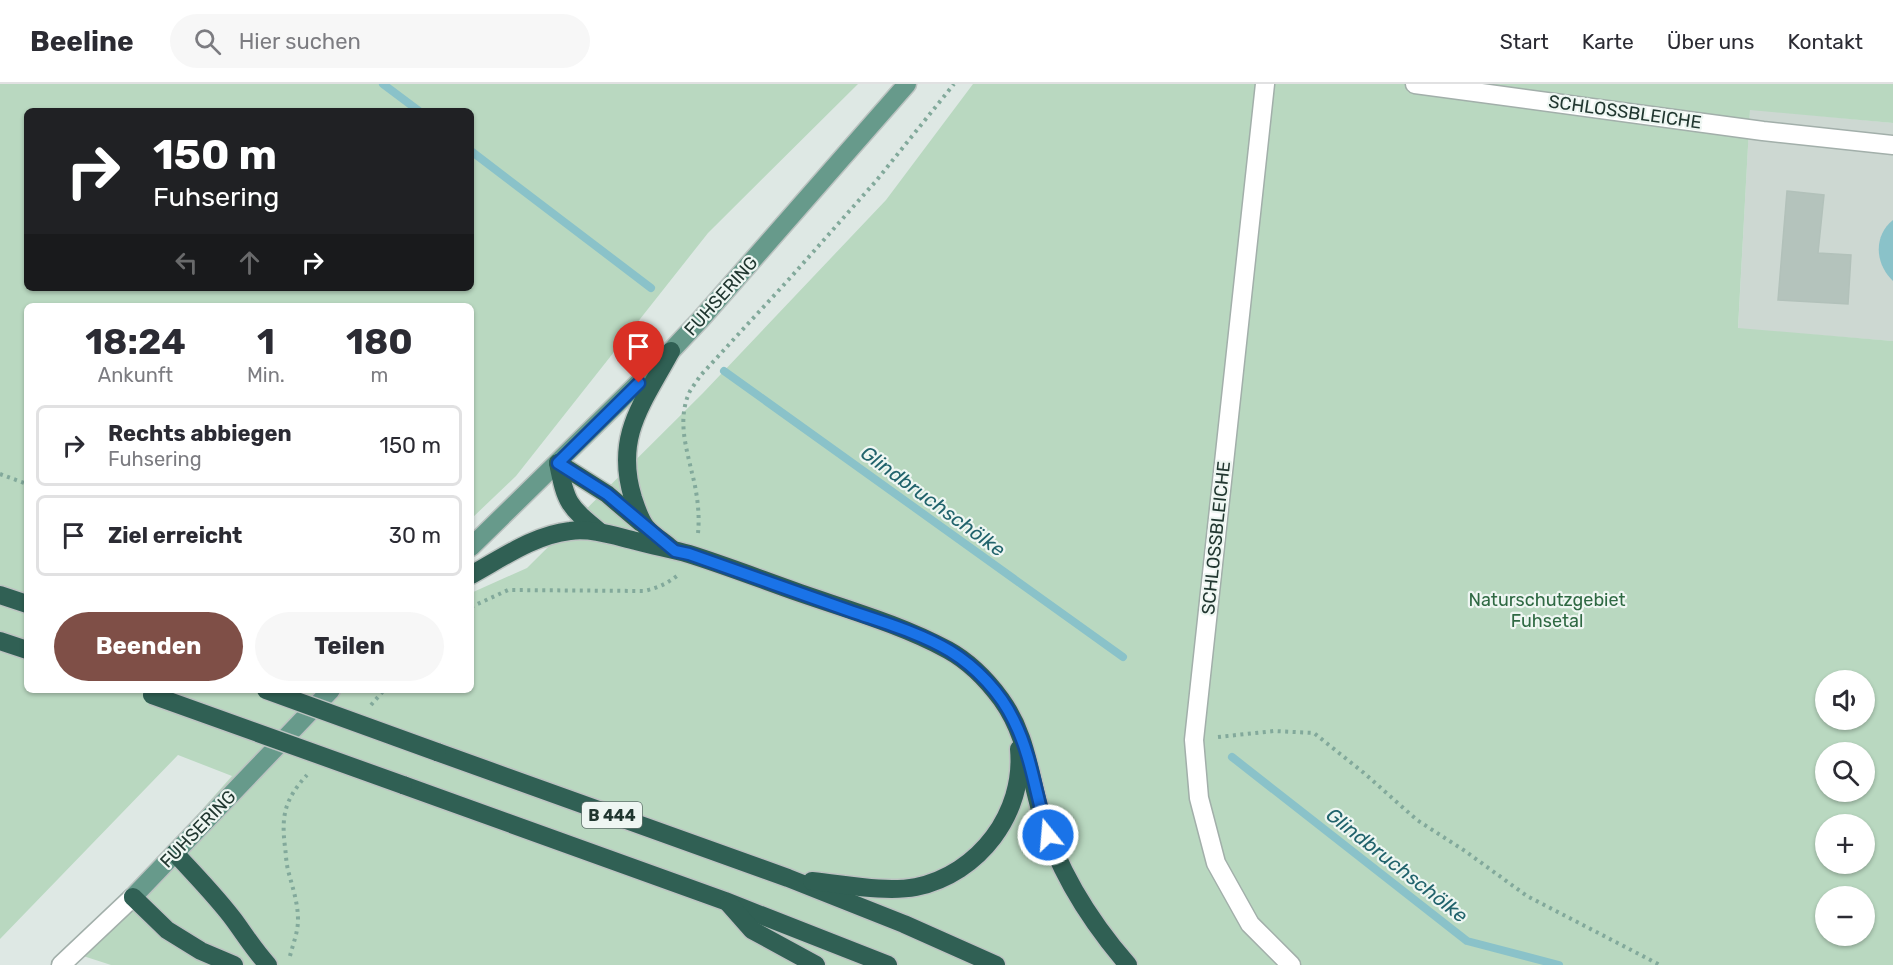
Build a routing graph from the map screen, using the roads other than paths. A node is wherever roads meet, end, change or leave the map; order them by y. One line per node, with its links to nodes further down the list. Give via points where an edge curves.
1 (908, 84): 5 (main road, FUHSERING)
2 (1265, 84): 31 (street, SCHLOSSBLEICHE, via 1194,740 1199,798 1216,863 1250,924)
3 (1415, 84): 4 (street, SCHLOSSBLEICHE)
4 (1893, 145)
5 (671, 351): 6 (main road, FUHSERING); 7 (highway, via 633,422 628,443 629,486)
6 (558, 463): 7 (highway, via 607,494); 8 (highway, via 564,495 575,511); 9 (main road, FUHSERING)
7 (645, 526): 10 (highway)
8 (600, 532): 10 (highway); 11 (highway, via 571,531 540,538)
9 (474, 544)
10 (682, 553): 19 (highway, via 930,641 951,652 985,680)
11 (474, 572)
12 (0, 595): 13 (highway)
13 (24, 603)
14 (0, 641): 15 (highway)
15 (24, 649)
16 (148, 693): 23 (highway, B 444, bridge)
17 (274, 693): 21 (highway, B 444, bridge)
18 (329, 693): 20 (main road, FUHSERING)
19 (1014, 721): 21 (highway, via 1020,761 1014,800 993,838 959,870 916,887 893,889); 30 (highway, via 1057,857 1085,910)
20 (175, 853): 22 (main road, FUHSERING); 26 (highway, via 210,890)
21 (788, 878): 29 (highway, B 444)
22 (133, 897): 24 (street, FUHSERING); 25 (highway, via 167,930)
23 (725, 901): 27 (highway, via 753,930); 28 (highway, B 444)
24 (62, 965)
25 (234, 965)
26 (268, 965)
27 (816, 965)
28 (888, 965)
29 (996, 965)
30 (1128, 965)
31 (1291, 965)

